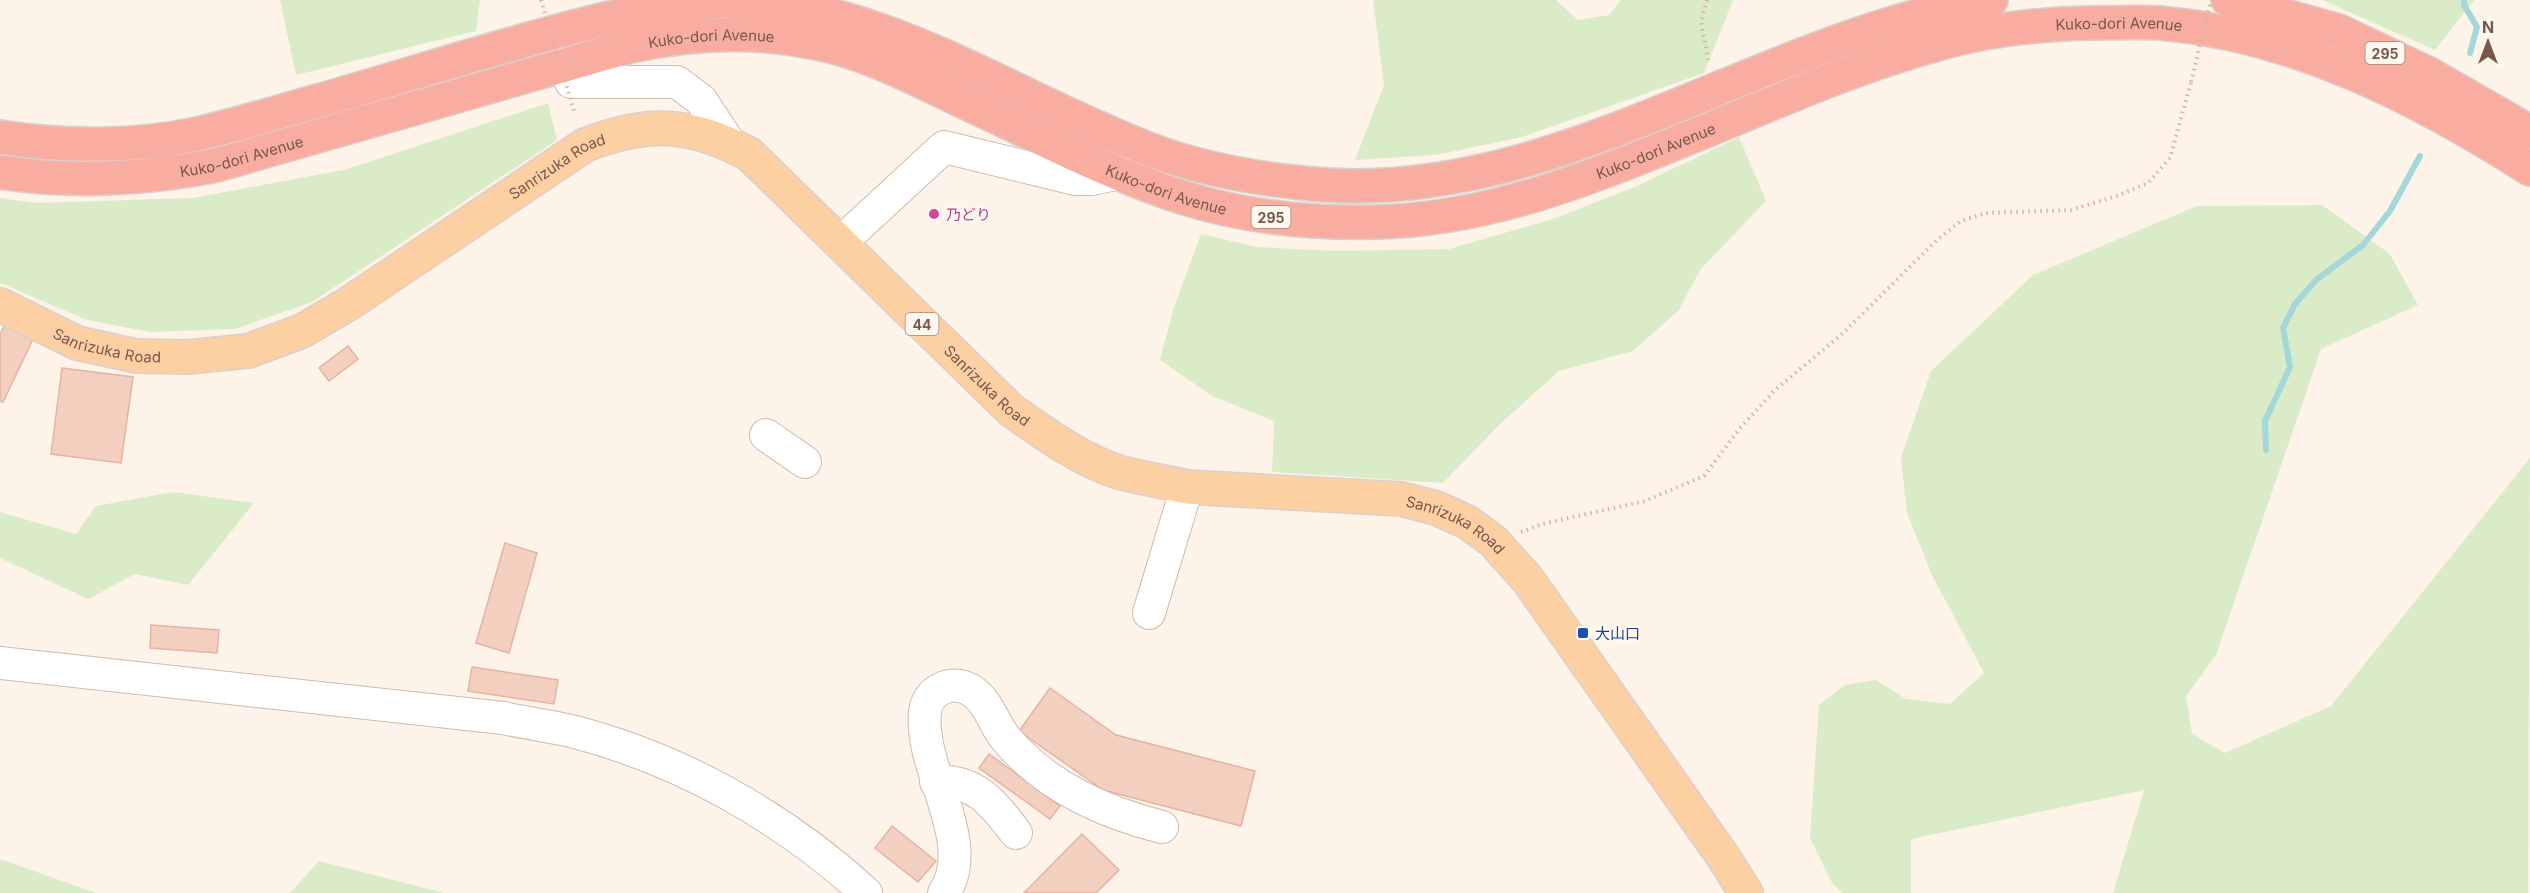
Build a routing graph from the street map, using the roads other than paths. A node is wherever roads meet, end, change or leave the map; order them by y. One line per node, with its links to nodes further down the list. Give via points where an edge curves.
1 (1991, 0): 5 (highway, Kuko-dori Avenue, via 1911,16 1851,36 1569,146 1465,177 1363,186 1318,185 1203,168 1145,148 933,49 854,18 773,2 723,1 600,20 193,135 65,143)
2 (2228, 0): 4 (highway, 295, via 2339,31 2431,75)
3 (566, 64): 6 (street, via 571,82 676,82 701,100); 8 (highway, Kuko-dori Avenue / 295, via 217,165 162,176 65,178); 9 (highway, Kuko-dori Avenue / 295, via 675,37 767,36 813,42 902,72)
4 (2530, 132)
5 (0, 137)
6 (730, 144): 10 (main road, Sanrizuka Road / 44, via 749,154); 11 (main road, Sanrizuka Road / 44, via 706,133 671,129 614,134 585,145 348,304 302,331 248,351 187,357 136,356 77,343)
7 (2530, 169): 9 (highway, Kuko-dori Avenue / 295, via 2444,117 2312,55 2215,31 2158,23 2097,23 2044,24 1945,42 1852,70 1579,183 1424,220 1311,221 1262,216 1181,197)
8 (0, 171)
9 (1120, 173): 10 (street, via 1075,179 944,147)
10 (840, 243): 14 (main road, Sanrizuka Road / 44, via 1011,410 1057,443 1117,471)
11 (0, 305)
12 (766, 435): 13 (street)
13 (806, 462)
14 (1187, 487): 15 (street); 22 (main road, Sanrizuka Road / 44, via 1401,499 1436,508 1467,522 1493,541 1528,580)
15 (1149, 614)
16 (0, 663): 20 (street, via 503,718 572,732 691,775 743,801 821,854)
17 (936, 782): 18 (street, via 923,727 926,703 938,689 954,685 973,691 1004,737 1030,765 1062,788 1124,818); 19 (street, via 954,781 974,790 997,809); 21 (street, via 955,844 953,868)
18 (1162, 827)
19 (1016, 833)
20 (867, 893)
21 (944, 893)
22 (1746, 893)

